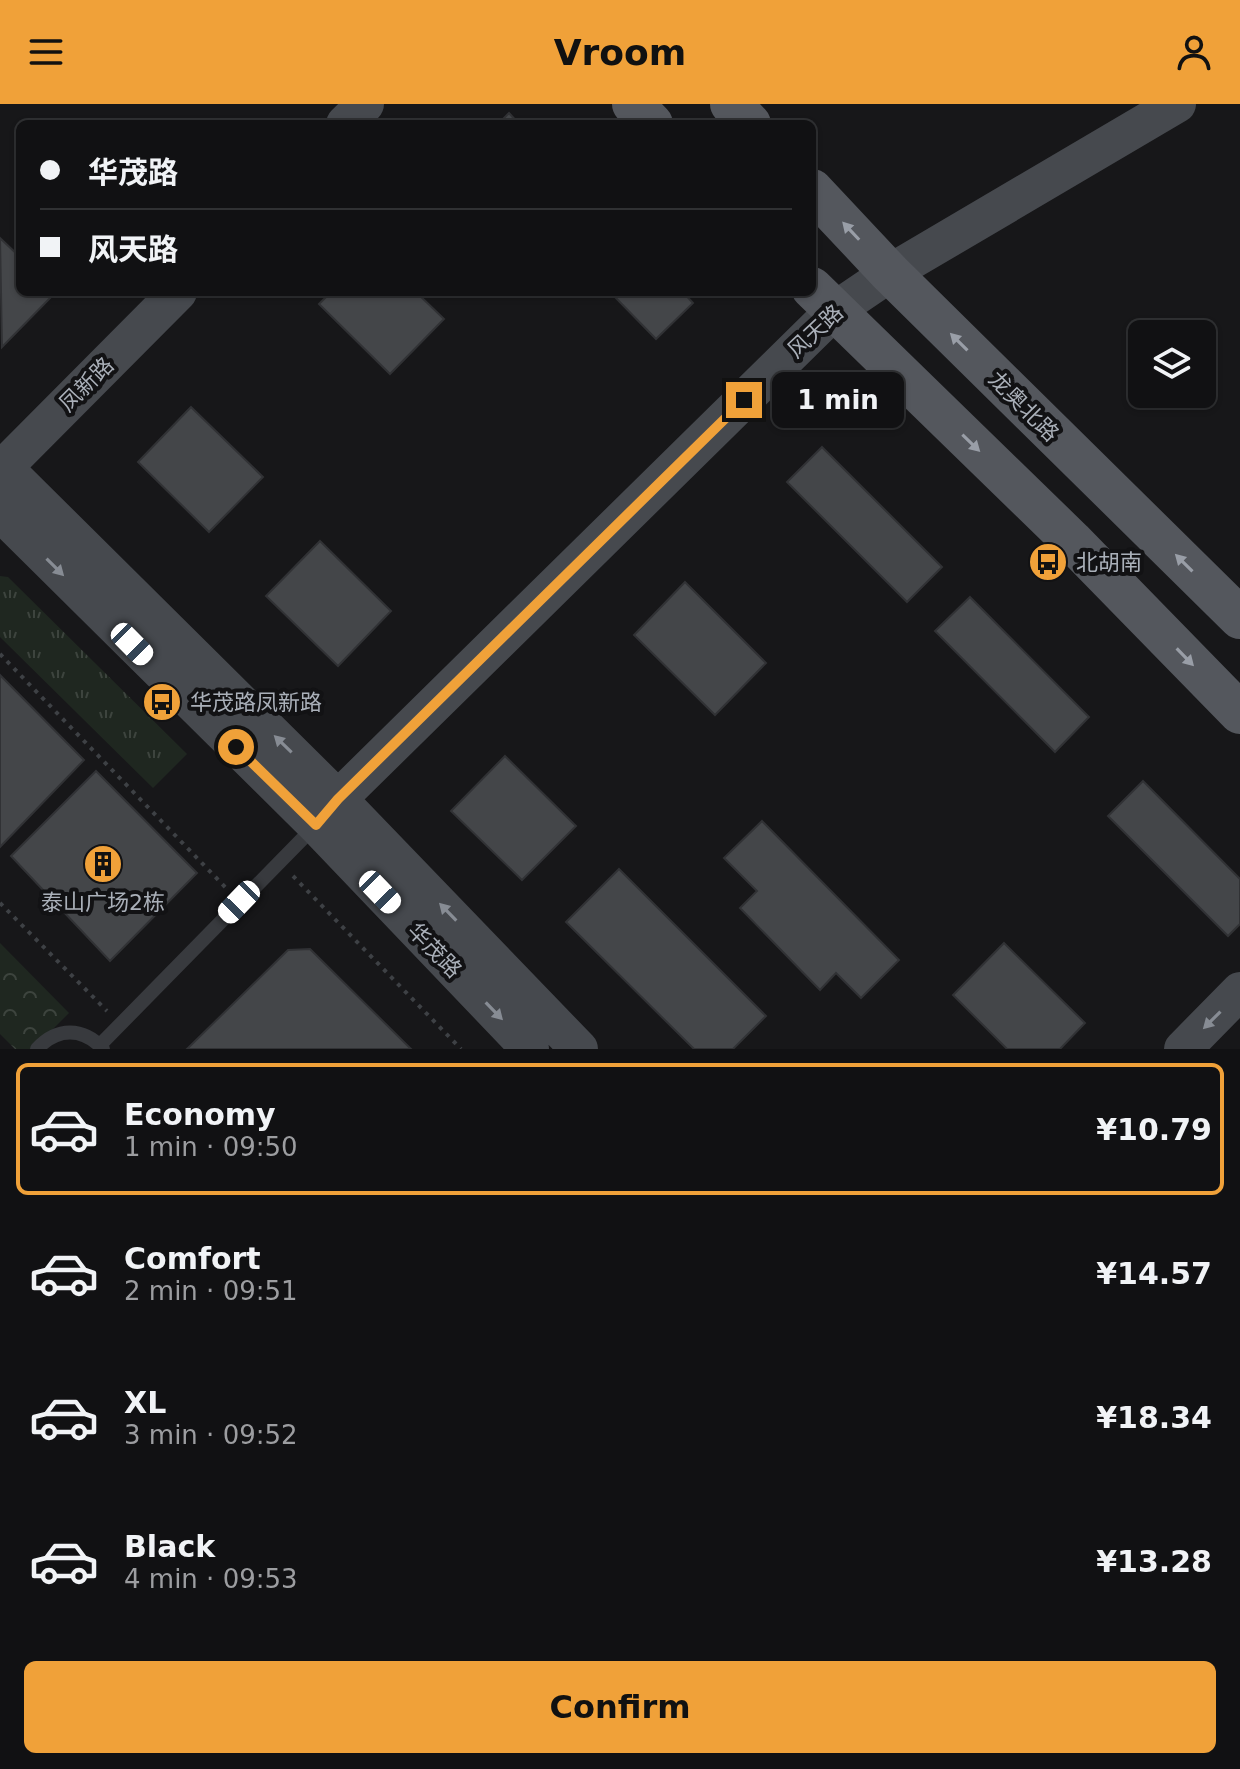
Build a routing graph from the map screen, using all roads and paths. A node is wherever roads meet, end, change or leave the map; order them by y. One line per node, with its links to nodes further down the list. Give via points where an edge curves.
1 (365, 104): 5 (street)
2 (633, 104): 6 (main road)
3 (731, 104): 7 (main road)
4 (1177, 104): 9 (street, 风天路)
5 (349, 120)
6 (648, 120)
7 (746, 120)
8 (816, 194): 9 (main road, 龙奥北路, one-way to 8)
9 (890, 273): 11 (street, 风天路); 14 (main road, 龙奥北路, one-way to 9)
10 (174, 296): 12 (street, 凤新路)
11 (823, 300): 16 (main road, one-way to 16); 17 (street, 风天路)
12 (1, 470): 17 (street, one-way to 12)
13 (0, 512): 17 (street, 华茂路, one-way to 17)
14 (1240, 618)
15 (0, 654): 19 (path)
16 (1240, 713)
17 (327, 812): 18 (lane); 26 (street, 华茂路, one-way to 26); 27 (street, 华茂路, one-way to 17)
18 (278, 861): 19 (lane); 25 (path)
19 (239, 902): 22 (lane)
20 (0, 903): 22 (path)
21 (1240, 991): 28 (street, one-way to 28)
22 (120, 1025): 23 (lane)
23 (101, 1047): 24 (lane, via 70,1031 46,1039)
24 (37, 1049)
25 (461, 1049)
26 (530, 1049)
27 (579, 1049)
28 (1183, 1049)

